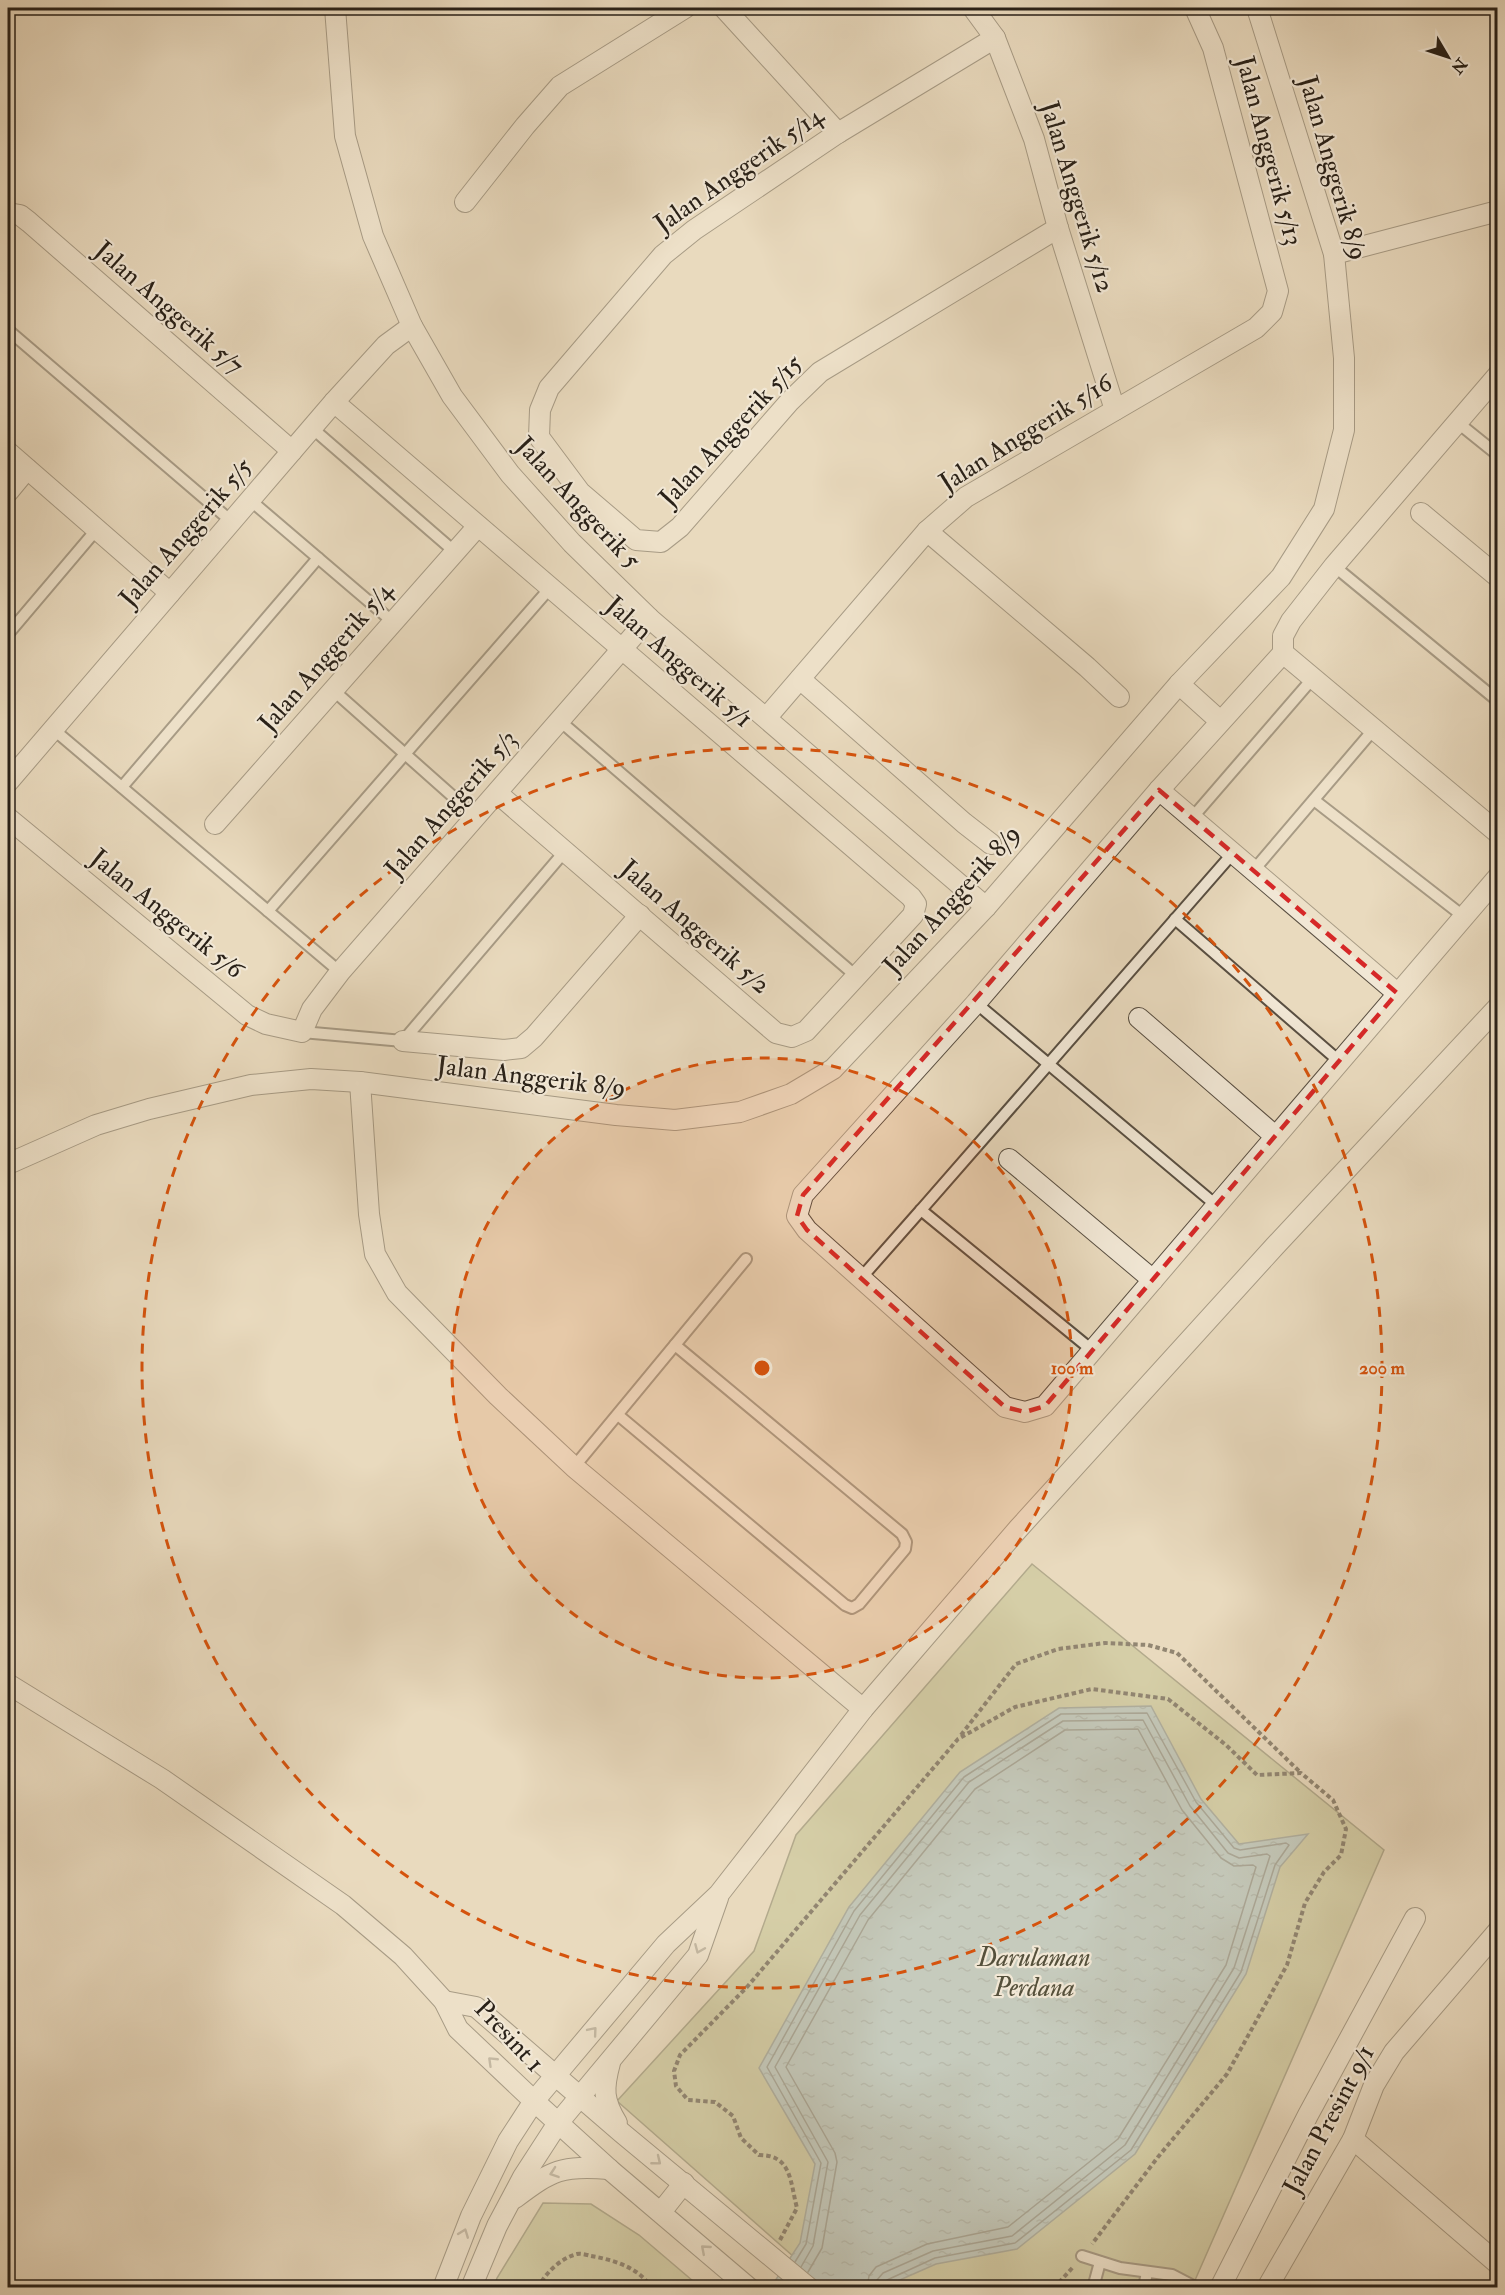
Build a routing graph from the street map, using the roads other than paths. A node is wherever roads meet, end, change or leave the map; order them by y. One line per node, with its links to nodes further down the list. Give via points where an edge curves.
1 (335, 8): 15 (street, Jalan Anggerik 5, via 345,136 373,236)
2 (686, 8): 9 (street, via 560,87)
3 (724, 8): 8 (street)
4 (973, 8): 7 (street, Jalan Anggerik 5/12)
5 (1195, 8): 14 (street, Jalan Anggerik 5/13, via 1213,48 1278,291)
6 (1257, 8): 13 (street, Jalan Anggerik 8/9)
7 (995, 38): 8 (street, Jalan Anggerik 5/14); 12 (street, Jalan Anggerik 5/12, via 1034,139)
8 (838, 133): 18 (street, Jalan Anggerik 5/14, via 727,206 663,255)
9 (465, 202)
10 (1497, 211): 13 (street)
11 (8, 213): 23 (street, Jalan Anggerik 5/7, via 20,214)
12 (1058, 228): 18 (street, Jalan Anggerik 5/15, via 820,372 681,527 661,542 636,540 580,492 539,437 540,410); 20 (street, Jalan Anggerik 5/12)
13 (1334, 254): 47 (street, Jalan Anggerik 8/9, via 1344,358 1344,430 1324,509 1281,577)
14 (1272, 312): 20 (street, Jalan Anggerik 5/16, via 1256,328)
15 (412, 326): 19 (street, Jalan Anggerik 5/5, via 386,345); 40 (street, Jalan Anggerik 5, via 452,396 510,474 572,543)
16 (8, 330): 30 (lane)
17 (1497, 375): 21 (street)
18 (549, 388)
19 (334, 402): 22 (street, Jalan Anggerik 5/5); 31 (street, Jalan Anggerik 5/1)
20 (1115, 410): 33 (street, Jalan Anggerik 5/16, via 966,497)
21 (1457, 422): 25 (lane); 36 (street)
22 (312, 428): 23 (street, Jalan Anggerik 5/5); 34 (lane)
23 (292, 451): 28 (street, Jalan Anggerik 5/5)
24 (8, 452): 26 (street)
25 (1497, 455)
26 (27, 469): 27 (street); 32 (street)
27 (8, 492)
28 (250, 500): 30 (street, Jalan Anggerik 5/5); 35 (lane)
29 (1421, 513): 37 (street)
30 (231, 521): 39 (street, Jalan Anggerik 5/5)
31 (478, 526): 34 (street, Jalan Anggerik 5/4); 38 (street, Jalan Anggerik 5/1)
32 (97, 529): 39 (street); 42 (lane)
33 (927, 531): 46 (street, Jalan Anggerik 5/16); 49 (street)
34 (455, 552): 41 (street, Jalan Anggerik 5/4)
35 (318, 558): 41 (lane); 58 (lane)
36 (1334, 566): 44 (street, via 1291,621 1283,636); 50 (lane)
37 (1497, 577)
38 (550, 588): 43 (street, Jalan Anggerik 5/1); 56 (lane)
39 (170, 593): 54 (street, Jalan Anggerik 5/5)
40 (650, 618): 43 (street, Jalan Anggerik 5/3); 51 (street, Jalan Anggerik 5)
41 (393, 622): 48 (street, Jalan Anggerik 5/4)
42 (8, 634)
43 (622, 649): 52 (street, Jalan Anggerik 5/3); 78 (street, Jalan Anggerik 5/1, via 911,897 916,904 913,915)
44 (1283, 652): 45 (street); 53 (street)
45 (1313, 678): 55 (street); 64 (lane)
46 (800, 680): 51 (street, Jalan Anggerik 5/16); 67 (street)
47 (1179, 684): 53 (street); 72 (street, Jalan Anggerik 8/9)
48 (333, 690): 56 (lane); 65 (street, Jalan Anggerik 5/4)
49 (1119, 697)
50 (1497, 701)
51 (767, 717): 72 (street, Jalan Anggerik 5)
52 (560, 721): 60 (street, Jalan Anggerik 5/3); 78 (lane)
53 (1220, 721): 59 (street)
54 (53, 729): 57 (street, Jalan Anggerik 5/5); 58 (lane)
55 (1374, 729): 61 (lane); 66 (street)
56 (406, 755): 62 (lane); 73 (lane)
57 (8, 782)
58 (122, 787): 73 (lane)
59 (1159, 790): 64 (street); 80 (street)
60 (497, 793): 62 (street, Jalan Anggerik 5/3); 68 (street, Jalan Anggerik 5/2)
61 (1314, 800): 70 (lane); 75 (lane)
62 (476, 817): 77 (street, Jalan Anggerik 5/3)
63 (8, 818): 83 (street, Jalan Anggerik 5/6, via 247,1015)
64 (1192, 818): 69 (street)
65 (215, 824)
66 (1497, 832)
67 (991, 844)
68 (565, 851): 74 (street, Jalan Anggerik 5/2); 84 (lane)
69 (1233, 853): 70 (street); 76 (lane)
70 (1253, 871): 79 (street)
71 (1497, 877): 75 (street)
72 (986, 907): 87 (street, Jalan Anggerik 8/9, via 833,1069 791,1094 740,1112 675,1120 616,1116)
73 (268, 911): 77 (lane)
74 (640, 915): 78 (street, Jalan Anggerik 5/2, via 776,1033 792,1037 806,1031); 84 (street, via 521,1048 504,1050)
75 (1463, 916): 79 (street)
76 (1175, 919): 85 (lane); 86 (lane)
77 (340, 972): 83 (street, Jalan Anggerik 5/3, via 312,1009)
78 (856, 976)
79 (1397, 993): 85 (street)
80 (976, 1003): 86 (lane); 94 (street, via 803,1195 797,1216 807,1230)
81 (1497, 1007): 101 (street, via 1026,1521)
82 (1139, 1018): 88 (street)
83 (302, 1032): 84 (lane)
84 (403, 1041)
85 (1339, 1061): 88 (street)
86 (1049, 1063): 91 (lane); 92 (lane)
87 (360, 1082): 90 (street, Jalan Anggerik 8/9, via 311,1079 251,1085 96,1125); 99 (street, via 369,1214 375,1254 384,1272 421,1319)
88 (1275, 1136): 91 (street)
89 (1009, 1159): 95 (street)
90 (8, 1164)
91 (1216, 1204): 95 (street)
92 (921, 1210): 94 (lane); 97 (lane)
93 (746, 1260): 96 (lane)
94 (861, 1278): 97 (street, via 1005,1407 1025,1412 1045,1406)
95 (1152, 1280): 97 (street)
96 (675, 1345): 98 (lane); 98 (lane, via 902,1534 905,1549 859,1604 852,1608 845,1605)
97 (1093, 1351)
98 (618, 1415): 99 (lane)
99 (574, 1467): 101 (street)
100 (8, 1684): 105 (street, via 162,1779 343,1905 402,1956)
101 (863, 1708): 102 (street)
102 (719, 1894): 106 (street, one-way to 106, via 698,1955); 107 (street, one-way to 102, via 666,1944)
103 (1415, 1918): 128 (street)
104 (1497, 1931): 112 (street, Jalan Presint 9/1, via 1394,2052 1374,2085)
105 (444, 2001): 107 (street, Presint 1, via 476,2007); 109 (street, Presint 1, one-way to 105, via 458,2029)
106 (611, 2058): 108 (street); 111 (street, via 605,2097)
107 (555, 2076): 108 (street, Presint 1); 109 (street)
108 (580, 2096): 110 (street); 111 (street, Presint 1)
109 (534, 2101): 110 (street, Presint 1); 121 (street, one-way to 109, via 471,2216 508,2141)
110 (558, 2123): 113 (street, Presint 1); 115 (street)
111 (622, 2133): 114 (street, Presint 1, one-way to 114)
112 (1353, 2139): 119 (street); 129 (street, Jalan Presint 9/1)
113 (609, 2169): 115 (street, one-way to 115, via 566,2168 544,2176); 116 (street, Presint 1)
114 (684, 2183): 116 (street); 124 (street, Presint 1)
115 (509, 2204): 122 (street)
116 (661, 2212): 123 (street, Presint 1, one-way to 116)
117 (1082, 2256): 118 (lane)
118 (1100, 2262): 120 (lane); 125 (lane)
119 (1497, 2264)
120 (1147, 2272): 126 (lane); 127 (lane, via 1172,2275)
121 (443, 2288)
122 (471, 2288)
123 (749, 2288)
124 (809, 2288)
125 (1093, 2288)
126 (1144, 2288)
127 (1197, 2288)
128 (1220, 2288)
129 (1267, 2288)

